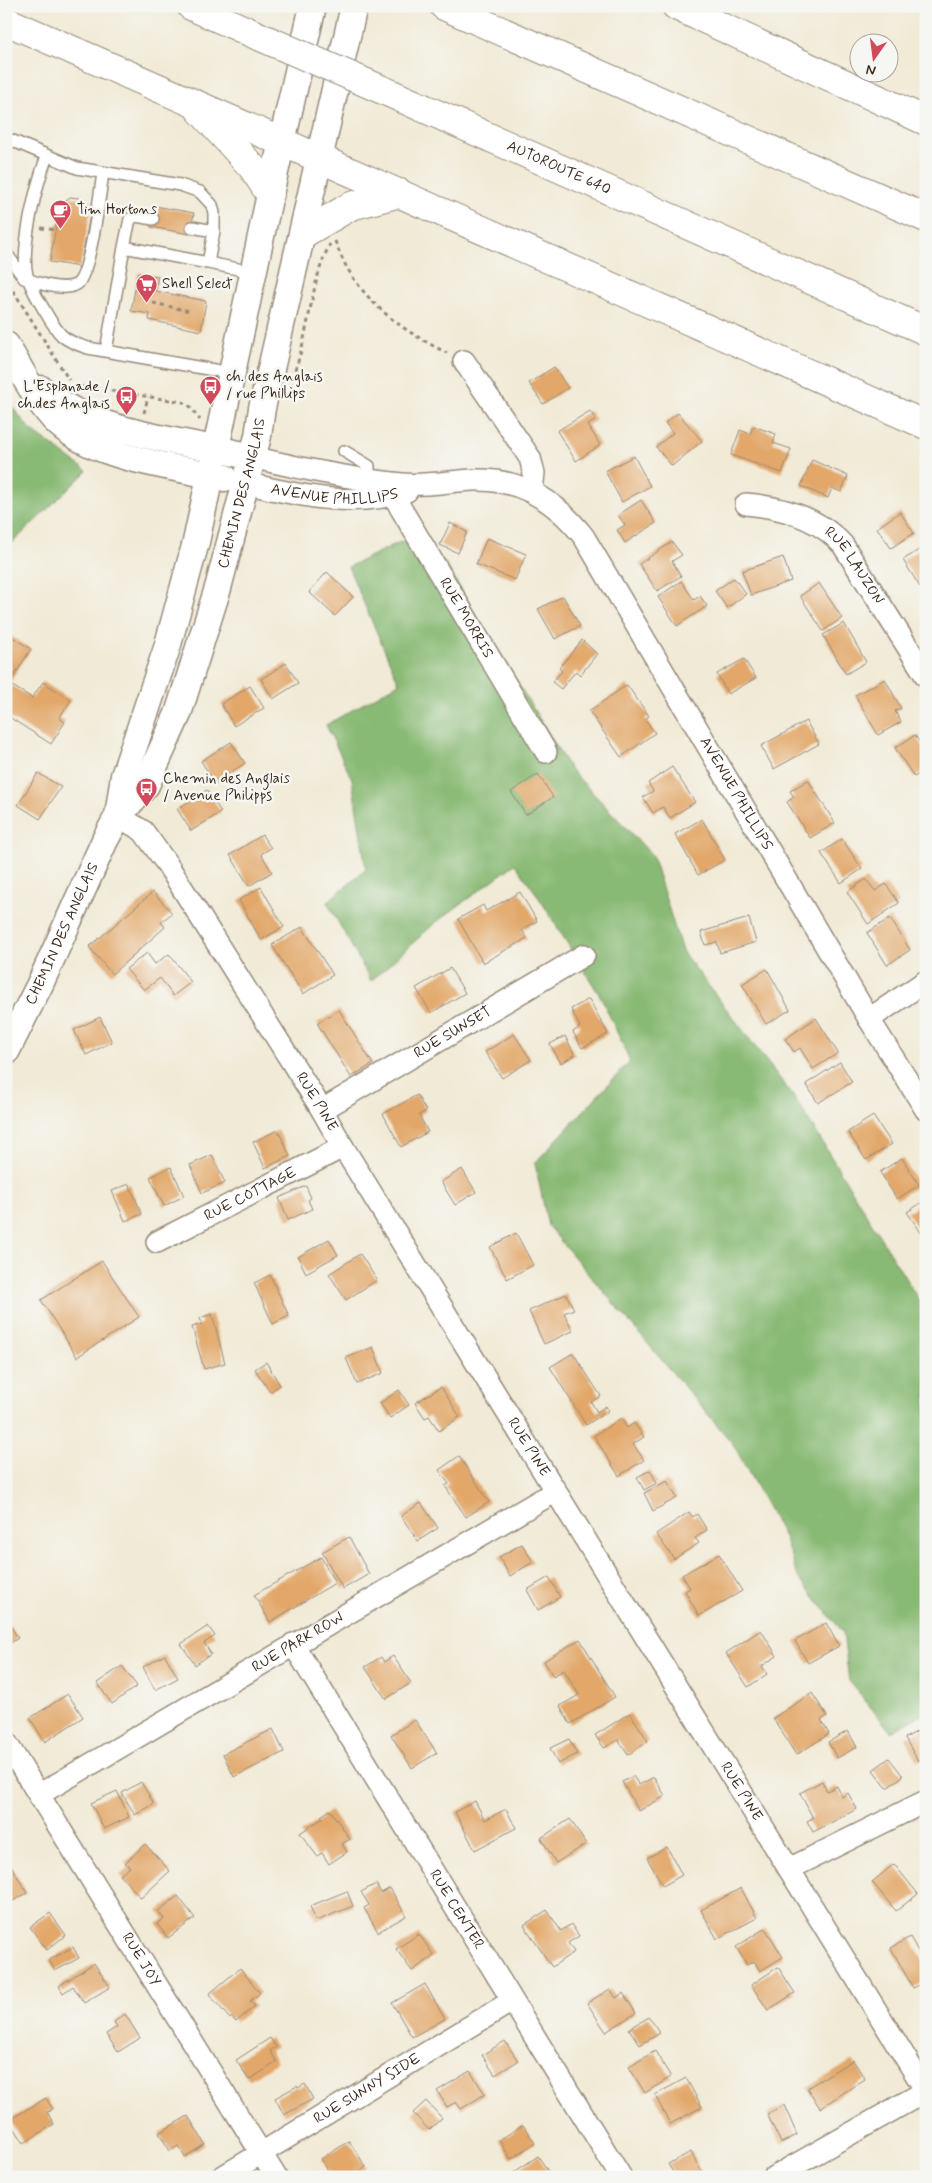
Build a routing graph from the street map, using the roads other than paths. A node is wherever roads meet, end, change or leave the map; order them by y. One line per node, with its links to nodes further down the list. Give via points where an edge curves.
1 (191, 6): 26 (main road, AUTOROUTE 640, bridge)
2 (313, 6): 10 (street, CHEMIN DES ANGLAIS)
3 (354, 6): 12 (street, CHEMIN DES ANGLAIS)
4 (444, 6): 16 (main road)
5 (676, 6): 8 (main road)
6 (6, 20): 7 (main road)
7 (192, 102): 10 (main road); 15 (main road, via 252,167)
8 (926, 121)
9 (6, 138): 11 (lane)
10 (282, 142): 12 (main road); 15 (street, CHEMIN DES ANGLAIS)
11 (47, 156): 13 (lane, via 77,168); 25 (lane, via 36,187 25,257)
12 (320, 158): 14 (main road); 20 (street, CHEMIN DES ANGLAIS)
13 (104, 173): 19 (lane, via 180,185 200,192 212,205); 25 (lane, via 83,278 76,285 66,287)
14 (400, 193): 20 (main road, via 351,206); 31 (main road)
15 (270, 194): 24 (street, CHEMIN DES ANGLAIS)
16 (926, 218)
17 (153, 219): 21 (lane, via 136,216 130,219)
18 (192, 227): 19 (lane)
19 (214, 231): 23 (lane)
20 (303, 234): 34 (street, CHEMIN DES ANGLAIS)
21 (124, 247): 23 (lane); 28 (lane)
22 (6, 253): 25 (lane, via 18,272)
23 (208, 263): 24 (lane)
24 (253, 272): 30 (street, CHEMIN DES ANGLAIS)
25 (29, 280): 28 (lane, via 59,335 73,343)
26 (926, 331)
27 (9, 350): 32 (street, via 26,375 43,391 74,410 126,429); 35 (street, via 44,406 73,434 122,455)
28 (106, 351): 30 (lane)
29 (464, 361): 39 (street, via 530,458 534,473)
30 (230, 374): 32 (street, CHEMIN DES ANGLAIS)
31 (926, 424)
32 (215, 447): 34 (street); 35 (street, CHEMIN DES ANGLAIS)
33 (344, 451): 38 (lane, via 370,466)
34 (252, 457): 36 (street, CHEMIN DES ANGLAIS); 38 (street, AVENUE PHILLIPS, via 308,470)
35 (209, 475): 36 (street); 43 (street, CHEMIN DES ANGLAIS, via 191,563 167,648 124,776)
36 (245, 483): 38 (street, AVENUE PHILLIPS, via 326,498); 43 (street, CHEMIN DES ANGLAIS, via 209,621 178,714 146,784)
37 (392, 489): 38 (street, AVENUE PHILLIPS); 39 (street, AVENUE PHILLIPS, via 485,480 511,483); 42 (street, RUE MORRIS)
38 (368, 490)
39 (532, 491): 46 (street, AVENUE PHILLIPS, via 562,511 584,537)
40 (746, 504): 41 (street, RUE LAUZON, via 790,513 832,534)
41 (926, 676)
42 (546, 752)
43 (118, 816): 47 (street, CHEMIN DES ANGLAIS); 48 (street, RUE PINE, via 143,831 167,864)
44 (584, 955): 48 (street, RUE SUNSET)
45 (926, 981): 46 (street)
46 (869, 1019): 49 (street, AVENUE PHILLIPS)
47 (6, 1052)
48 (322, 1110): 50 (street, RUE PINE)
49 (926, 1110)
50 (343, 1147): 51 (street, RUE COTTAGE); 52 (street, RUE PINE)
51 (157, 1242)
52 (556, 1491): 53 (street, RUE PARK ROW); 57 (street, RUE PINE)
53 (293, 1644): 55 (street, RUE PARK ROW); 58 (street, RUE CENTER)
54 (6, 1742): 55 (street, RUE JOY)
55 (40, 1794): 60 (street, RUE JOY)
56 (926, 1801): 57 (street)
57 (789, 1870): 59 (street, RUE PINE)
58 (512, 2001): 60 (street, RUE SUNNY SIDE); 63 (street, RUE CENTER)
59 (926, 2091): 64 (street)
60 (262, 2154): 61 (street, RUE SUNNY SIDE); 62 (street, RUE JOY)
61 (222, 2177)
62 (276, 2177)
63 (621, 2177)
64 (774, 2177)

